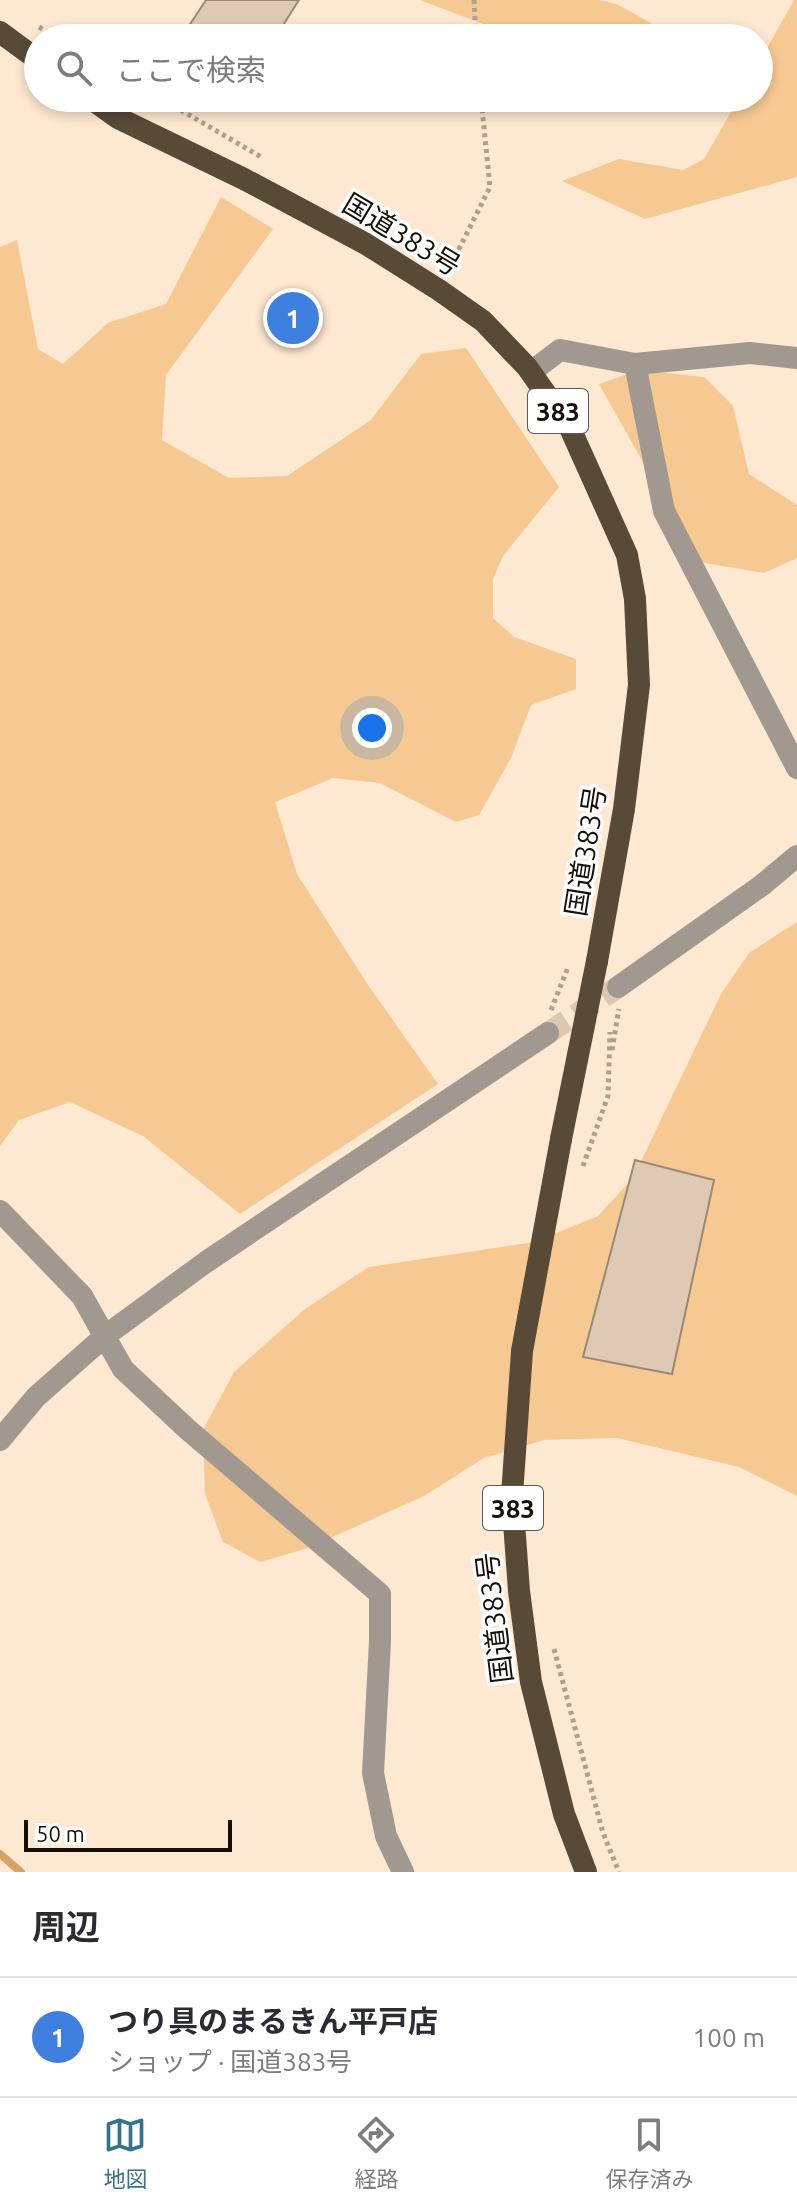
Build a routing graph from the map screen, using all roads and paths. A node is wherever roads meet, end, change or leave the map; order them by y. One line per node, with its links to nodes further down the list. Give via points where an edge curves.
1 (474, 0): 2 (path)
2 (475, 24)
3 (0, 32): 4 (highway)
4 (24, 50)
5 (110, 112): 7 (highway, 国道383号 / 383, via 366,244)
6 (482, 112): 7 (path, via 490,187)
7 (439, 290): 10 (highway, 国道383号 / 383, via 483,321)
8 (797, 358): 9 (street, via 750,353)
9 (635, 364): 10 (street, via 560,350); 11 (street, via 664,511)
10 (531, 372): 22 (highway, 国道383号 / 383, bridge, via 570,428 627,555 639,685 624,809 522,1351 512,1495 531,1682 564,1814)
11 (797, 768)
12 (797, 856): 13 (street)
13 (617, 992): 15 (path); 15 (path)
14 (548, 1033): 18 (street, via 206,1262)
15 (609, 1071): 16 (path, via 608,1096)
16 (579, 1177)
17 (0, 1211): 18 (street, via 82,1296)
18 (105, 1336): 19 (street, via 36,1397); 21 (street, via 123,1369 380,1594 373,1773 386,1836)
19 (0, 1440)
20 (551, 1639): 23 (path, via 603,1833)
21 (403, 1872)
22 (586, 1872)
23 (619, 1872)

